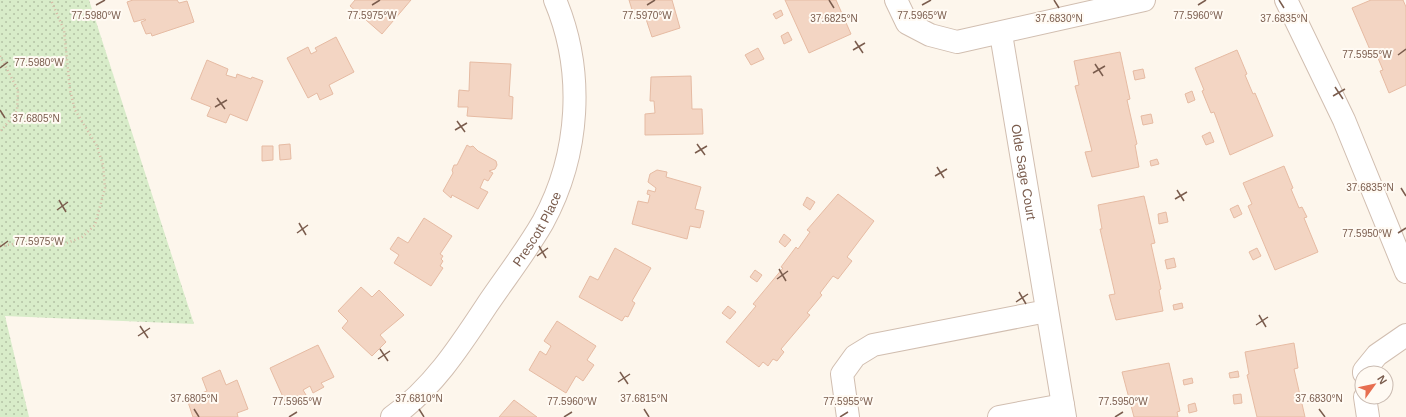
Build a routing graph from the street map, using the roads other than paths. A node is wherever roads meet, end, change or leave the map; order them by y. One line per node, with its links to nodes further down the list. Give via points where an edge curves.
1 (555, 0): 12 (street, Prescott Place, via 569,45 575,84 568,158 558,191 543,222 452,358 431,383)
2 (896, 0): 5 (street, via 907,24 930,35 958,42)
3 (1144, 0): 5 (street)
4 (1286, 0): 6 (street, via 1344,120)
5 (1000, 34): 7 (street, Olde Sage Court)
6 (1406, 272)
7 (1047, 311): 11 (street, Olde Sage Court); 13 (street, via 873,345 855,356 842,374)
8 (1406, 335): 9 (street, via 1377,355)
9 (1369, 365)
10 (1366, 405): 15 (street)
11 (1064, 411): 14 (street, Olde Sage Court)
12 (392, 417)
13 (848, 417)
14 (999, 417)
15 (1368, 417)

